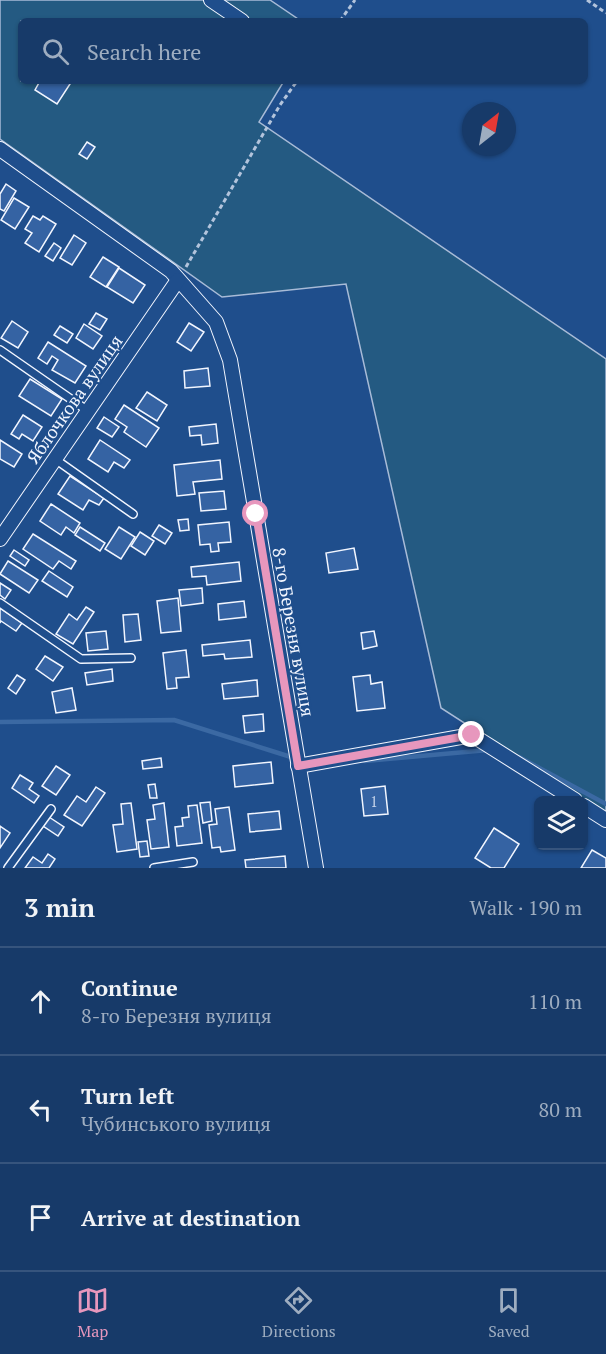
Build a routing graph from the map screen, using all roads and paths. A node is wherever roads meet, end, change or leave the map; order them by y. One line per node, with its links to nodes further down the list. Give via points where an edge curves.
1 (211, 0): 5 (street)
2 (355, 0): 6 (path)
3 (587, 0): 4 (path)
4 (606, 13)
5 (238, 18)
6 (342, 18)
7 (295, 84): 9 (path)
8 (0, 149): 9 (street, 8-го Березня вулиця, via 171,271)
9 (178, 280): 11 (street, Яблочкова вулиця); 18 (street, 8-го Березня вулиця, via 216,322 230,360)
10 (0, 350): 11 (lane)
11 (88, 411): 12 (street, Яблочкова вулиця)
12 (55, 459): 13 (lane); 14 (street, Яблочкова вулиця)
13 (134, 514)
14 (4, 523): 15 (street, Яблочкова вулиця)
15 (0, 539)
16 (0, 603): 17 (lane, via 81,659)
17 (131, 658)
18 (298, 766): 19 (street, via 472,735); 26 (street, 8-го Березня вулиця)
19 (567, 796)
20 (51, 808): 24 (lane)
21 (588, 809): 22 (street)
22 (606, 820)
23 (193, 862): 25 (lane)
24 (8, 868)
25 (153, 868)
26 (316, 868)

